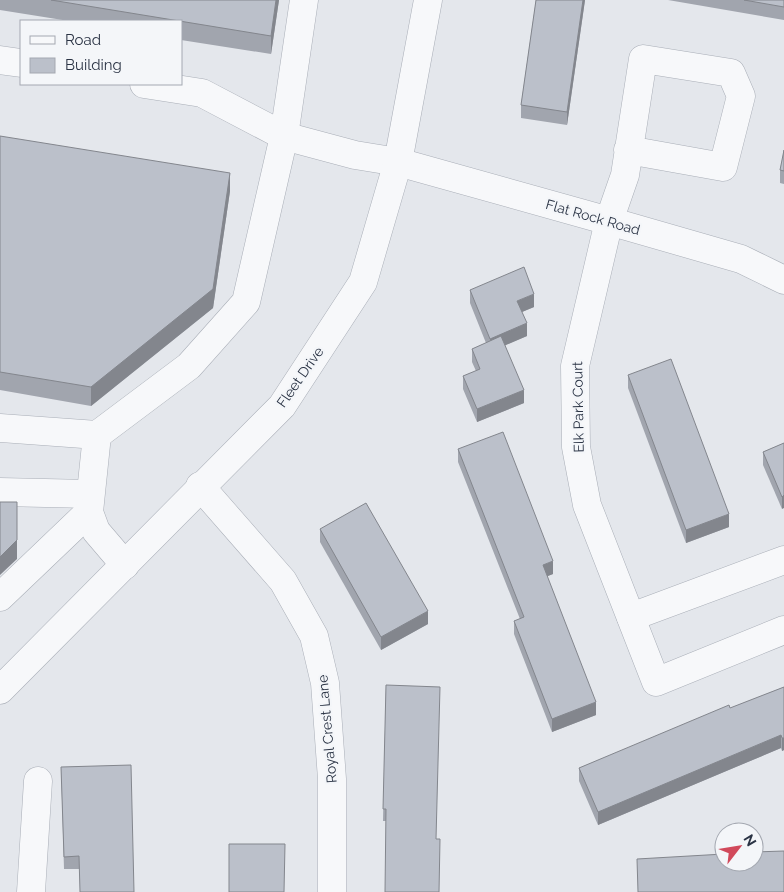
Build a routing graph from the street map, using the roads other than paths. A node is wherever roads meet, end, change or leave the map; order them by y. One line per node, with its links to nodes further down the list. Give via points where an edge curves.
1 (304, 0): 6 (street)
2 (428, 0): 8 (street, Fleet Drive)
3 (0, 60): 4 (street)
4 (20, 63)
5 (150, 85): 6 (street, Flat Rock Road, via 202,93)
6 (284, 136): 8 (street, Flat Rock Road, via 355,155); 12 (street, via 246,302 189,366)
7 (628, 150): 7 (street, Elk Park Court, via 723,167 741,96 731,73 643,60); 9 (street, Elk Park Court, via 625,174)
8 (398, 162): 9 (street, Flat Rock Road); 13 (street, Fleet Drive, via 363,282 282,406)
9 (609, 221): 10 (street, Flat Rock Road, via 741,260); 19 (street, Elk Park Court, via 575,366 576,447 587,505)
10 (784, 280)
11 (0, 428): 12 (street)
12 (97, 435): 15 (street)
13 (200, 486): 17 (street, Fleet Drive); 24 (street, Royal Crest Lane, via 283,581 314,636 325,683 332,779)
14 (0, 492): 15 (street)
15 (89, 503): 17 (street, via 96,530); 18 (street)
16 (784, 560): 19 (street)
17 (125, 565): 21 (street, Fleet Drive)
18 (0, 597)
19 (631, 617): 20 (street, Elk Park Court, via 656,682)
20 (784, 630)
21 (0, 690)
22 (38, 781): 23 (street)
23 (31, 892)
24 (332, 892)

